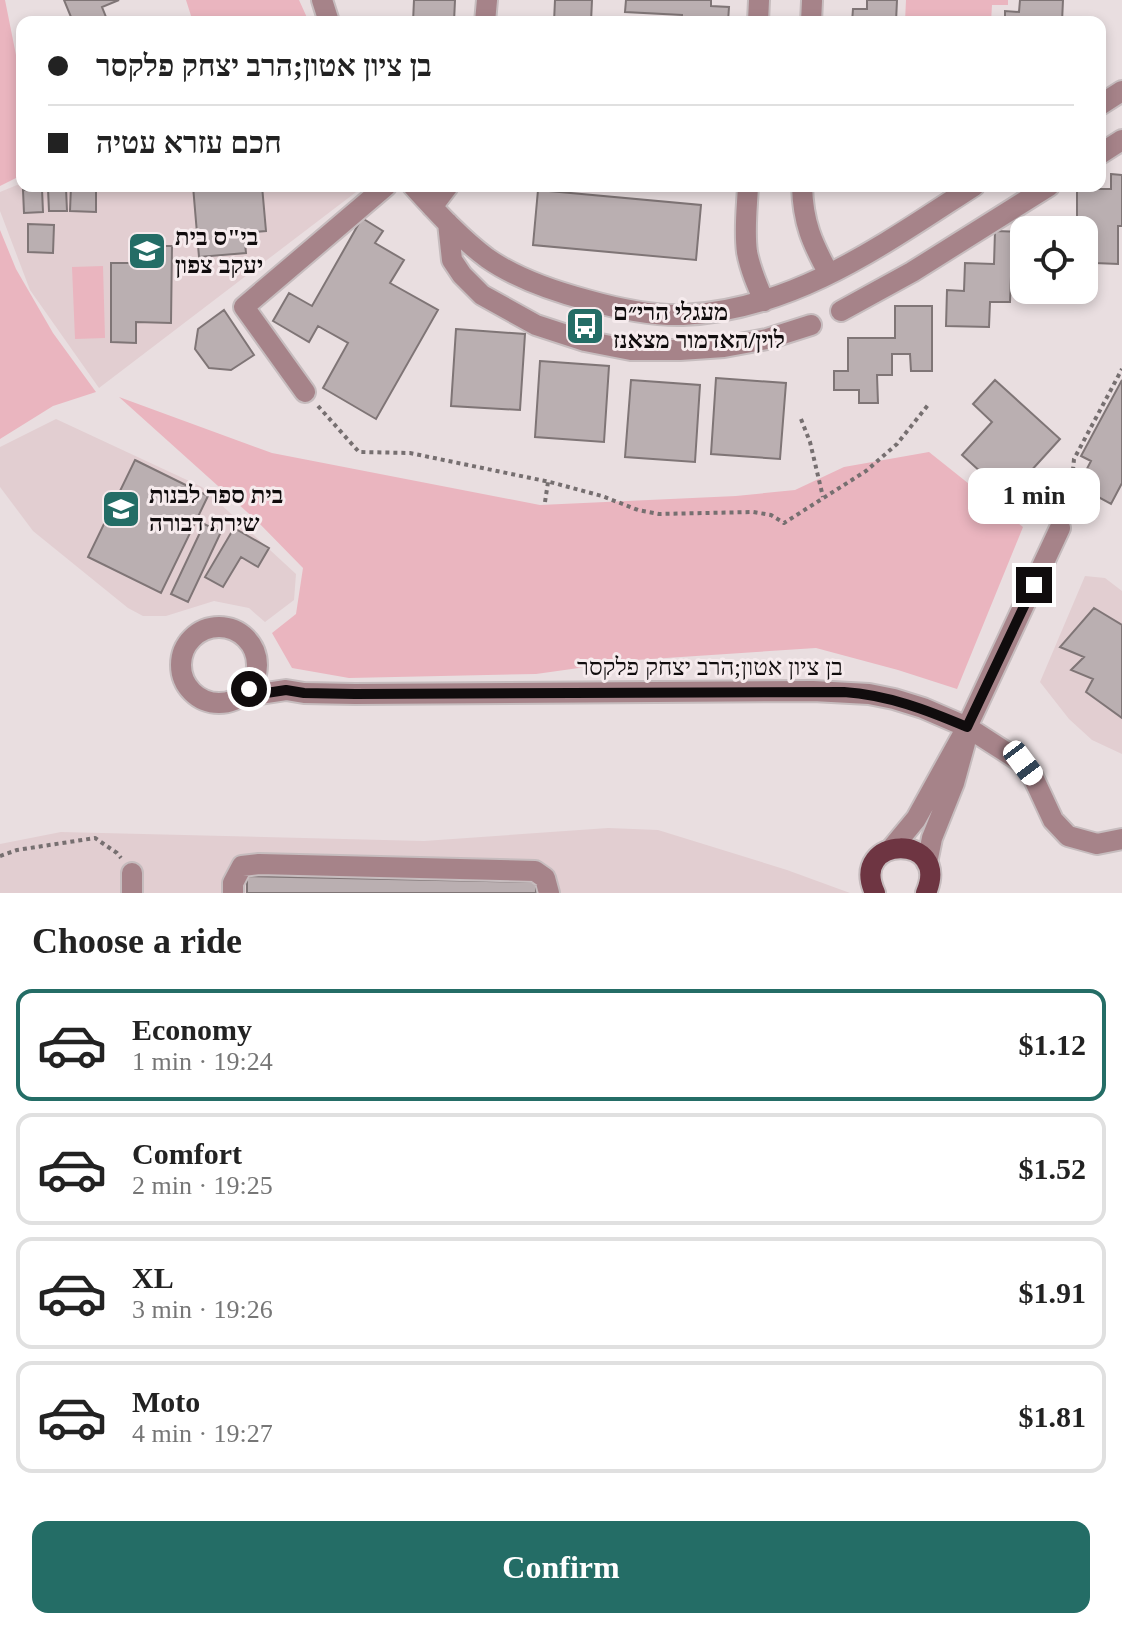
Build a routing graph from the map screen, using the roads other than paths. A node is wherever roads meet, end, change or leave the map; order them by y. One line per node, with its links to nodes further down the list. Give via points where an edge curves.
1 (379, 192): 14 (street, via 244,307)
2 (418, 192): 8 (street)
3 (443, 192): 8 (street)
4 (748, 192): 11 (street, via 747,253)
5 (802, 192): 10 (street, via 808,232)
6 (965, 192): 10 (street)
7 (1039, 192): 12 (street)
8 (432, 207): 9 (street)
9 (448, 223): 11 (street, via 487,258 517,275 615,308 681,315); 13 (street, via 452,260 482,295 536,325 585,341 631,350 724,347)
10 (829, 274): 11 (street)
11 (764, 301)
12 (841, 311)
13 (811, 325)
14 (305, 392)
15 (1060, 528): 19 (street)
16 (257, 667): 17 (street); 18 (street, via 255,679); 18 (street, via 250,642 229,628 204,631 186,648 182,673 195,694 217,703)
17 (286, 690): 18 (street, בן ציון אטון;הרב יצחק פלקסר); 19 (street, בן ציון אטון;הרב יצחק פלקסר, via 844,692 894,699)
18 (240, 697)
19 (967, 727): 20 (street, בן ציון אטון;הרב יצחק פלקסר, via 1023,763 1053,820 1068,836 1097,844); 21 (street, via 916,819); 22 (street)
20 (1122, 839)
21 (892, 848): 22 (main road, via 912,849); 23 (main road, via 872,867)
22 (928, 868): 24 (main road)
23 (873, 891)
24 (935, 891)
25 (233, 893): 26 (street, via 242,866 259,864 535,871 545,878)
26 (549, 893)

